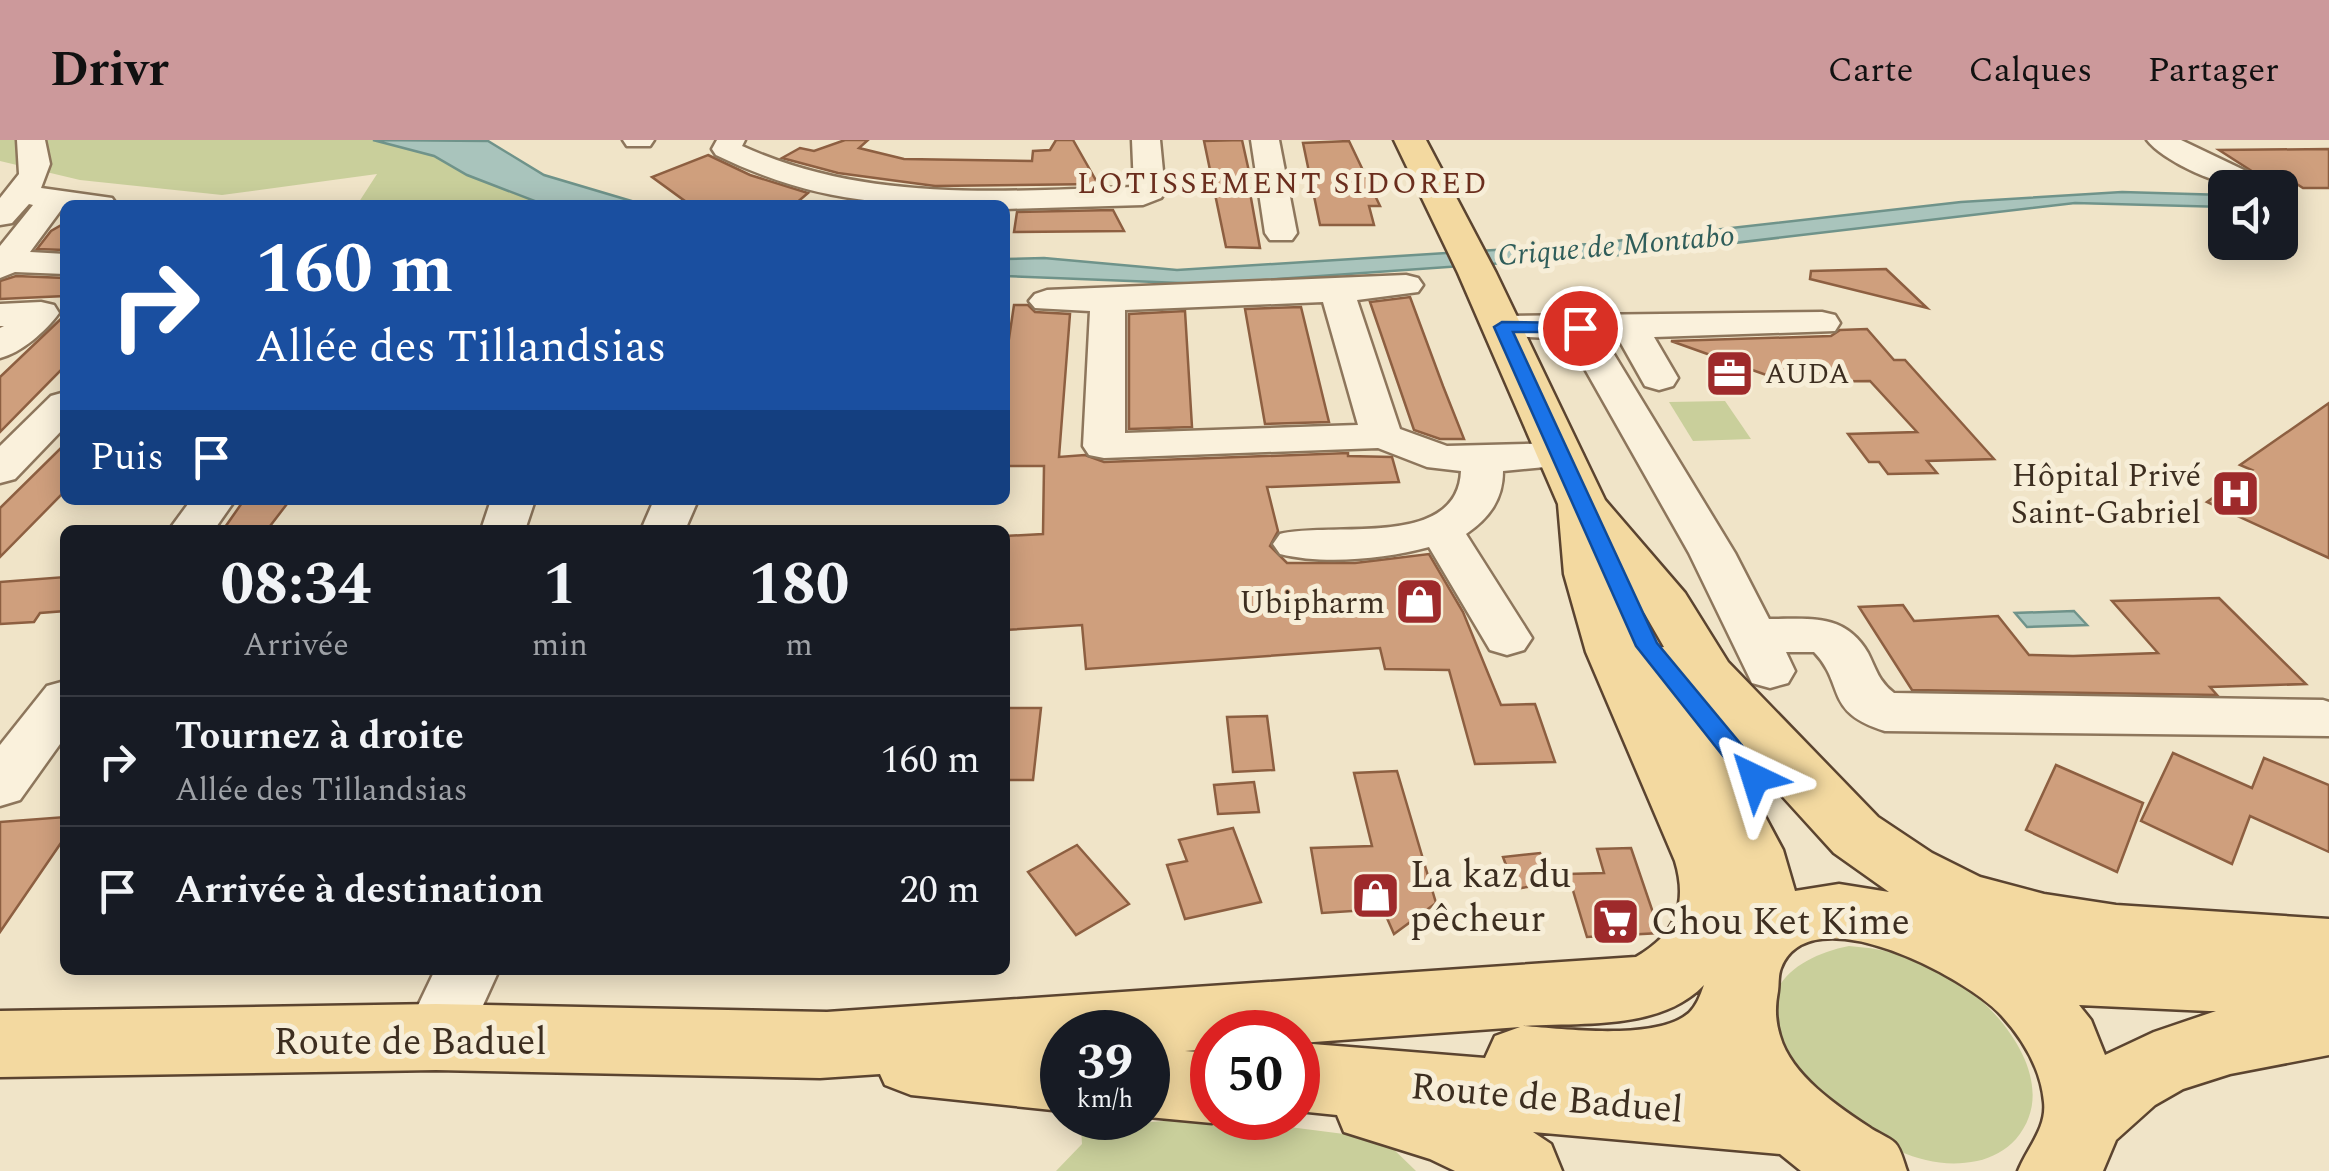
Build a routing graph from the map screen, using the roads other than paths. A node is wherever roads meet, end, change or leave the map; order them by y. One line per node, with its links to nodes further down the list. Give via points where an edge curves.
1 (31, 140): 9 (street)
2 (730, 140): 3 (street, via 726,149 749,162 822,186 916,197 1036,198 1143,196 1150,192)
3 (1146, 140)
4 (1265, 140): 12 (street)
5 (1410, 140): 13 (main road)
6 (1432, 140): 13 (main road)
7 (2161, 140): 8 (street)
8 (2217, 170)
9 (35, 196): 10 (street); 11 (street); 14 (street, via 48,207)
10 (64, 200)
11 (0, 218)
12 (1281, 234)
13 (1464, 248): 24 (main road)
14 (3, 264): 15 (street)
15 (60, 264)
16 (1406, 285): 17 (street)
17 (1338, 292): 18 (street); 29 (street)
18 (1108, 300): 19 (street); 29 (street, via 1104,446)
19 (1046, 301)
20 (53, 312): 21 (street); 26 (street)
21 (0, 315)
22 (1822, 323): 23 (street)
23 (1628, 326): 25 (street); 27 (street)
24 (1502, 327): 25 (street); 32 (main road)
25 (1580, 328): 38 (street, via 1712,553 1761,653 1826,636 1845,658 1861,698 1884,712)
26 (0, 347)
27 (1660, 378)
28 (60, 409): 31 (street)
29 (1382, 436): 30 (street, via 1442,458)
30 (1482, 460): 32 (street); 33 (street, via 1485,473 1474,506)
31 (0, 470)
32 (1572, 480): 36 (main road); 41 (main road, via 1666,605 1708,676 1856,835 1908,872 1964,900 2062,925); 49 (main road, via 1580,536 1624,677 1706,861 1715,901 1676,968 1644,988)
33 (1442, 532): 34 (street, via 1398,541); 35 (street)
34 (1296, 544)
35 (1507, 638)
36 (1647, 646): 40 (main road, via 1810,838); 43 (main road, via 1750,850 1764,896)
37 (60, 707): 39 (street)
38 (2322, 719)
39 (0, 785)
40 (1912, 922): 42 (main road); 43 (main road, via 1840,910 1808,914 1780,924)
41 (2329, 948)
42 (1980, 956): 45 (main road, via 2056,974); 57 (main road, via 2010,978 2057,1032 2081,1091)
43 (1748, 965): 51 (main road, Route de Baduel, via 1728,1020 1702,1045 1653,1062); 56 (main road, via 1741,1030 1760,1075)
44 (466, 975): 47 (street)
45 (2329, 982)
46 (2329, 1023): 57 (main road, via 2245,1038 2136,1076)
47 (436, 1037): 48 (main road, Route de Baduel); 49 (main road, Route de Baduel)
48 (0, 1044)
49 (820, 1044): 50 (main road, Route de Baduel); 52 (main road, Route de Baduel); 53 (main road, via 944,1068)
50 (1040, 1046)
51 (1320, 1051)
52 (1040, 1059)
53 (1040, 1075)
54 (1320, 1079): 56 (main road, Route de Baduel, via 1472,1089)
55 (1320, 1099): 58 (main road, via 1432,1120)
56 (1825, 1149)
57 (2076, 1151)
58 (1523, 1171)

